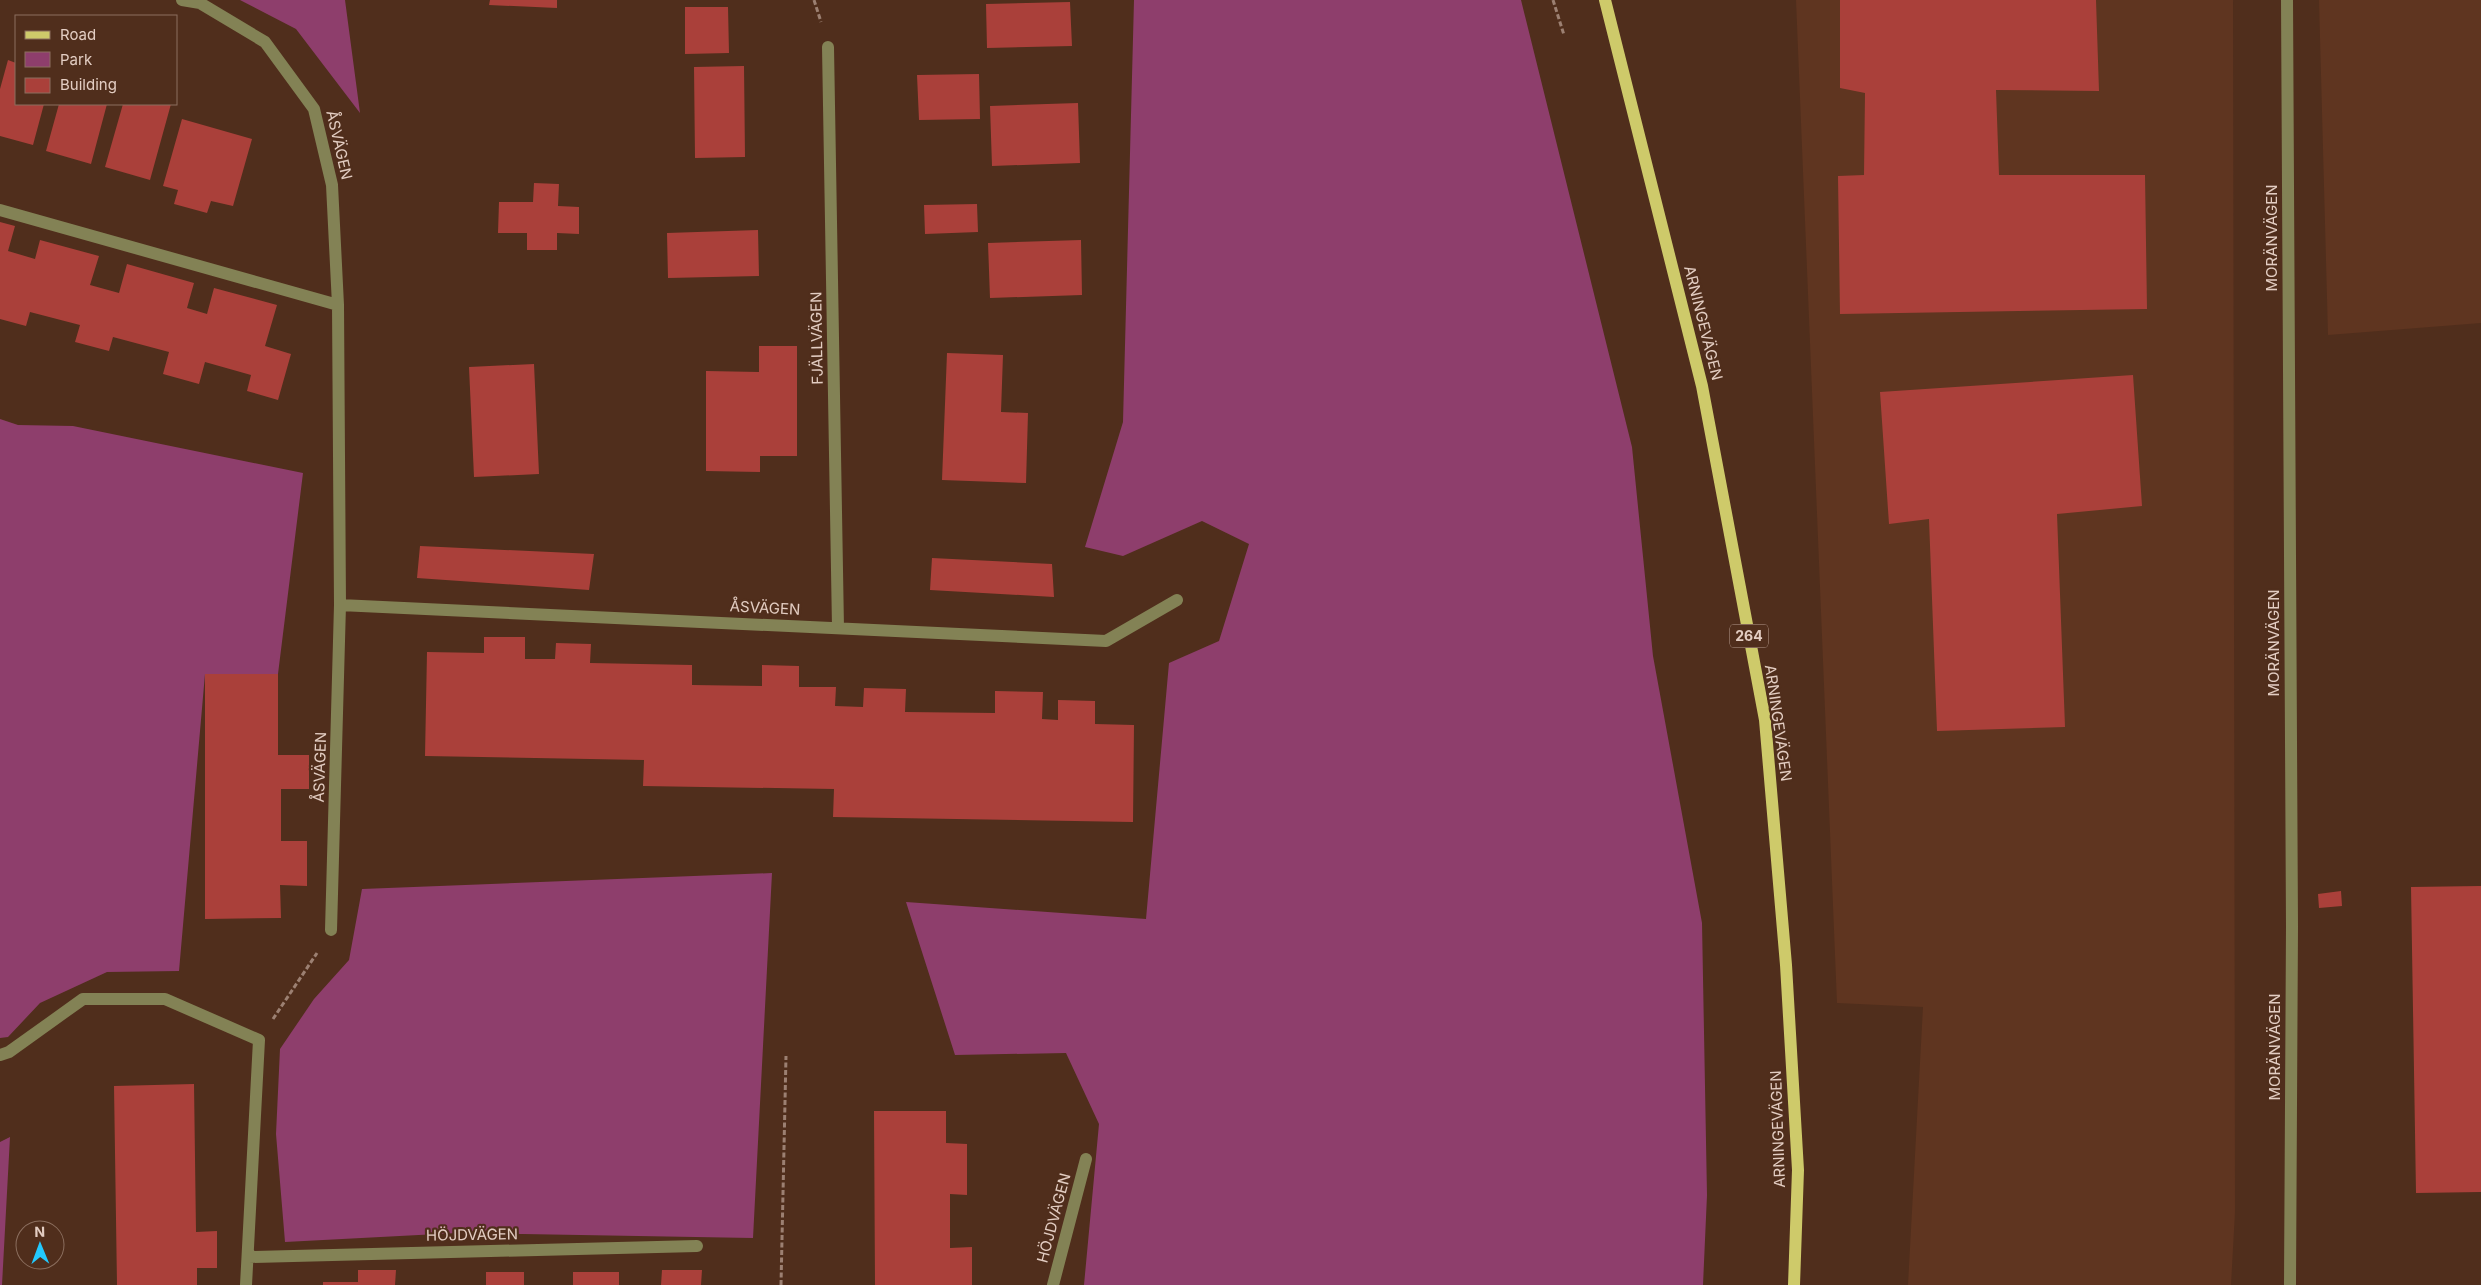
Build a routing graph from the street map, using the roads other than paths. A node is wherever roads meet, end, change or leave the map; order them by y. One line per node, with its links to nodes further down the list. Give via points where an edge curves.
1 (182, 0): 6 (street, ÅSVÄGEN, via 200,3 265,42 314,109 332,185)
2 (1605, 0): 17 (main road, ARNINGEVÄGEN / 264, via 1702,386 1765,720 1786,965 1798,1170)
3 (2287, 0): 18 (street, MORÄNVÄGEN, via 2292,916)
4 (828, 47): 9 (street, FJÄLLVÄGEN)
5 (0, 210): 6 (street)
6 (338, 305): 8 (street, ÅSVÄGEN)
7 (1177, 600): 9 (street, ÅSVÄGEN, via 1106,641)
8 (340, 604): 9 (street, ÅSVÄGEN); 10 (street, ÅSVÄGEN)
9 (838, 628)
10 (331, 930)
11 (0, 1055): 14 (street, via 83,999 165,999 260,1040)
12 (1086, 1159): 16 (street, HÖJDVÄGEN)
13 (696, 1246): 14 (street, HÖJDVÄGEN)
14 (249, 1257): 15 (street)
15 (246, 1285)
16 (1052, 1285)
17 (1794, 1285)
18 (2290, 1285)

